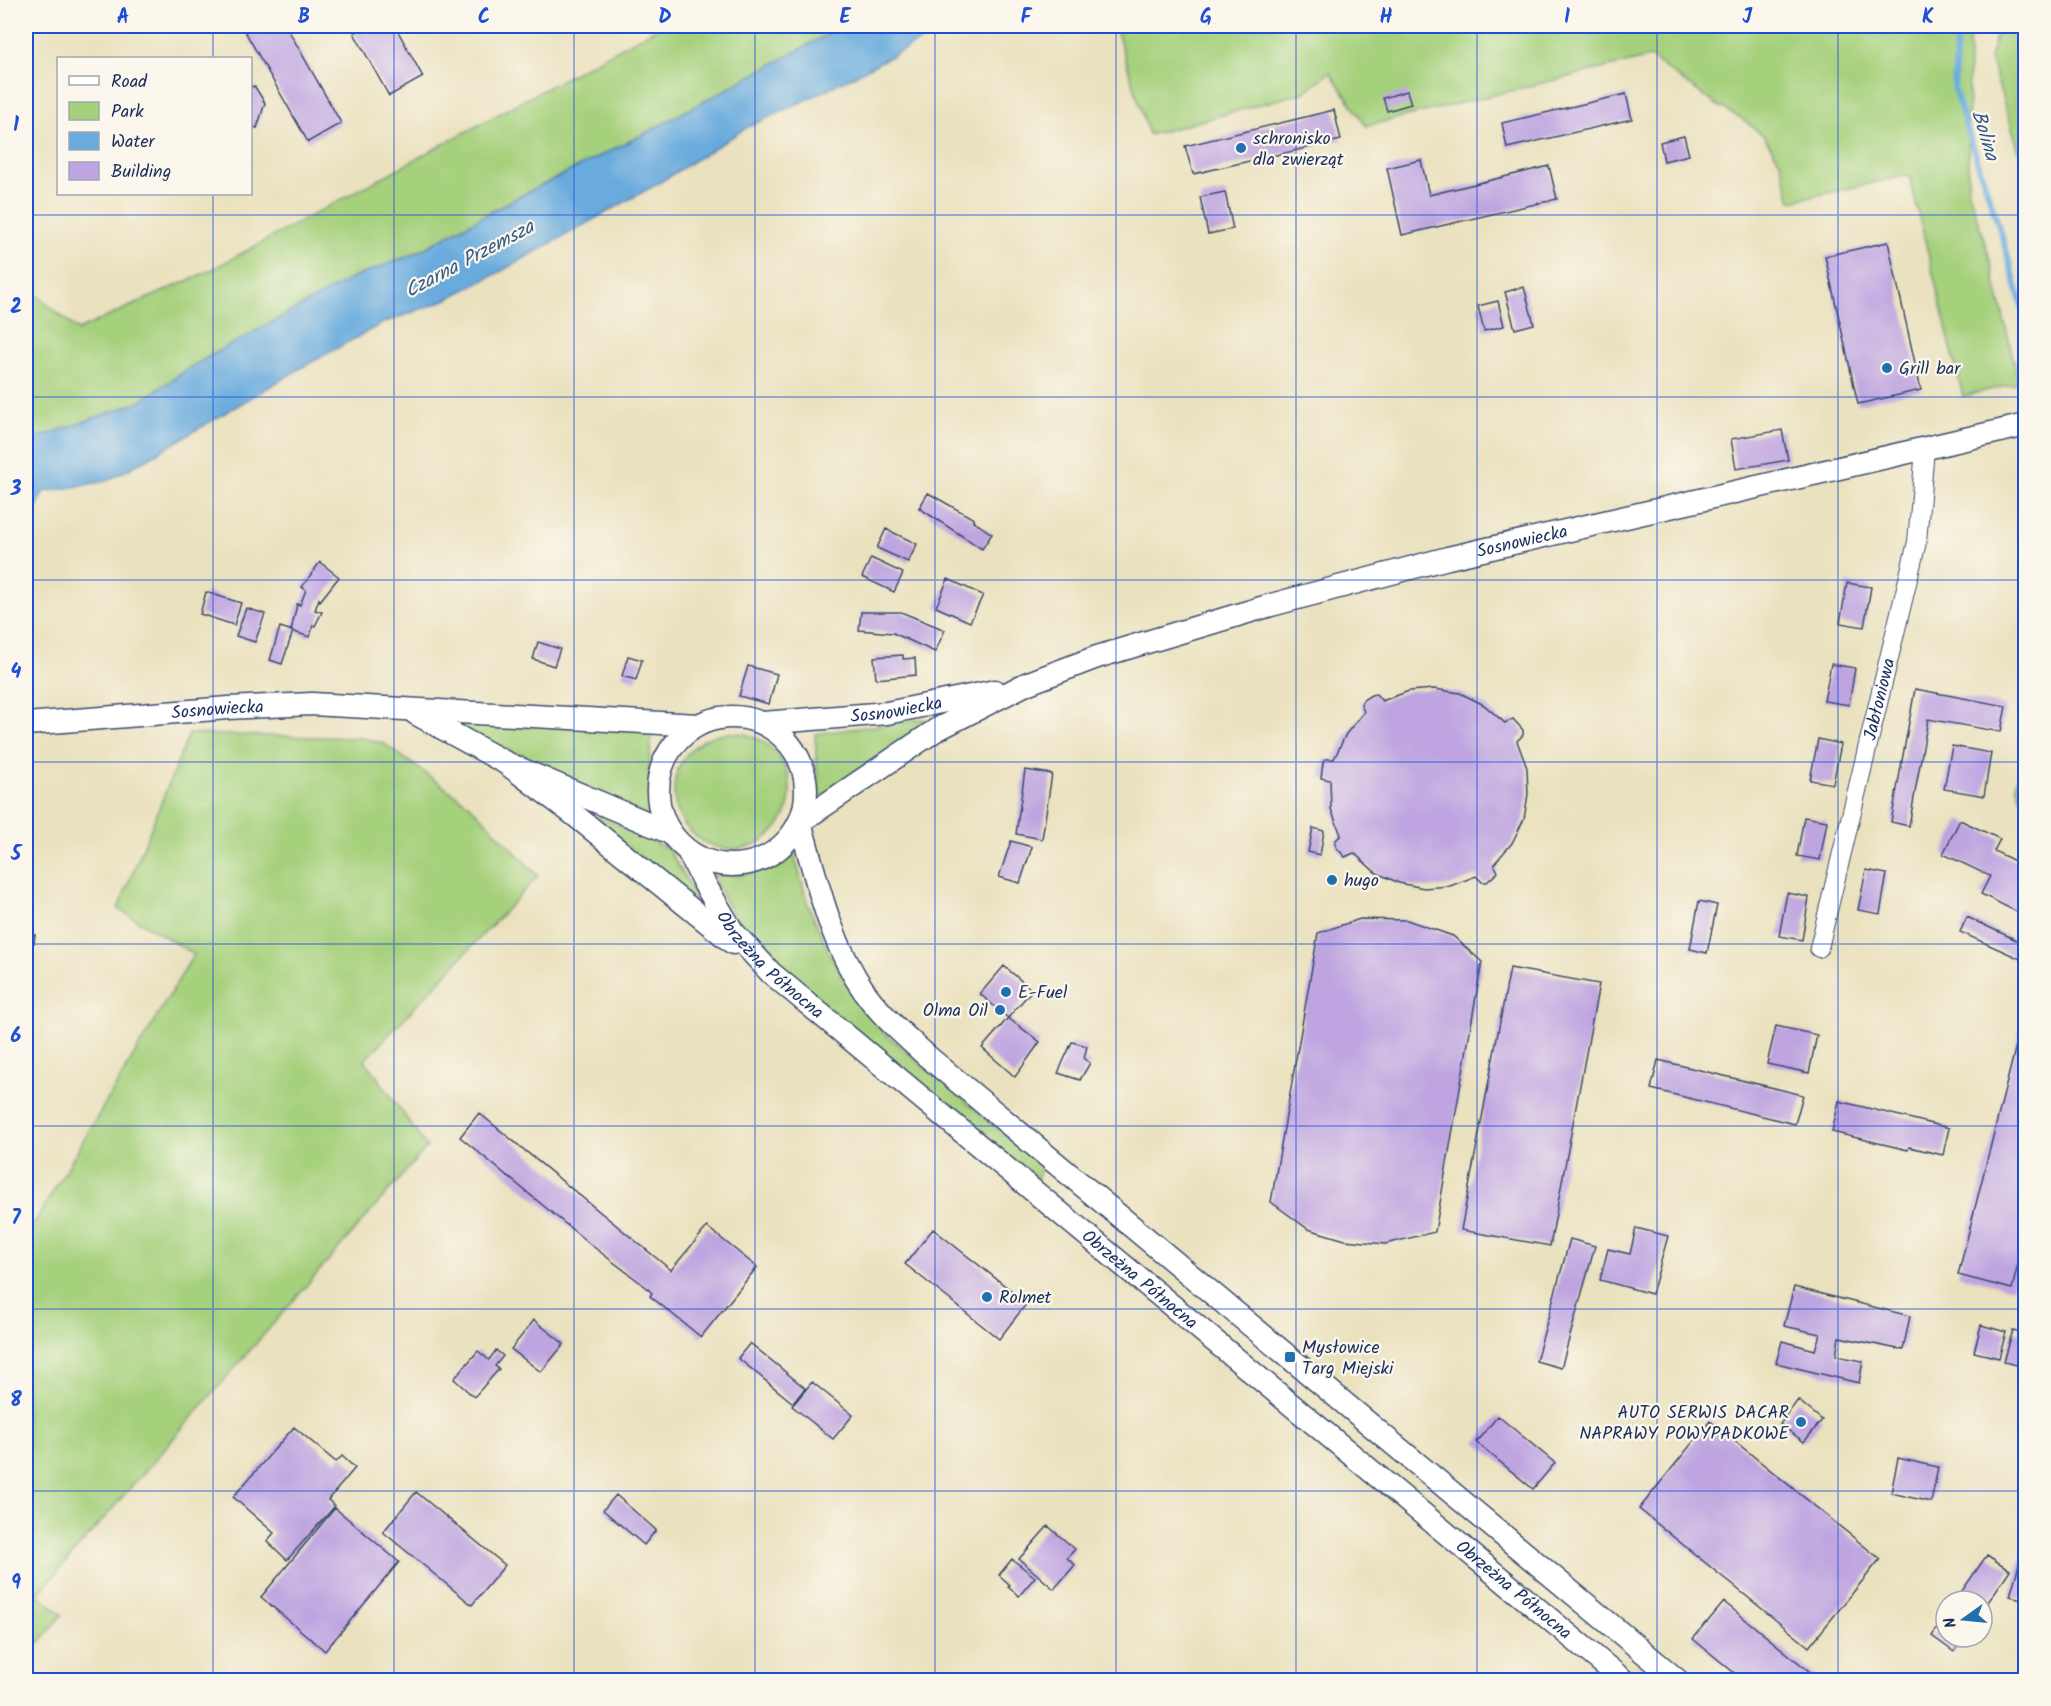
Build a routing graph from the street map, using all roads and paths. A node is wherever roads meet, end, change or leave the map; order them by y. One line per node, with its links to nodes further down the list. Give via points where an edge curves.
1 (2025, 425): 2 (street, Sosnowiecka)
2 (1925, 448): 3 (street, Sosnowiecka, via 1448,558 1271,605 1097,657); 12 (street, Jabłoniowa, via 1917,542)
3 (1026, 684): 5 (street, Sosnowiecka, via 887,713); 9 (street, Sosnowiecka, via 936,730)
4 (409, 709): 6 (street, Sosnowiecka, via 312,704); 7 (street, Sosnowiecka); 8 (street, Sosnowiecka)
5 (763, 723): 7 (street, Sosnowiecka, via 723,717); 9 (street, Sosnowiecka, via 793,748 802,765 806,804)
6 (26, 724)
7 (698, 725): 10 (street, Sosnowiecka, via 681,737 660,773 658,794)
8 (506, 763): 10 (street, Sosnowiecka); 13 (street)
9 (800, 822): 11 (street, Sosnowiecka, via 780,848 743,865 719,864); 14 (street, Obrzeżna Północna, via 838,943 884,1017)
10 (671, 833): 11 (street, Sosnowiecka)
11 (688, 851): 13 (street, Obrzeżna Północna, via 733,932)
12 (1819, 948)
13 (771, 973): 15 (street, Obrzeżna Północna)
14 (1182, 1266): 15 (street); 17 (street, Obrzeżna Północna)
15 (1159, 1294): 16 (street, Obrzeżna Północna)
16 (1623, 1680)
17 (1677, 1680)

